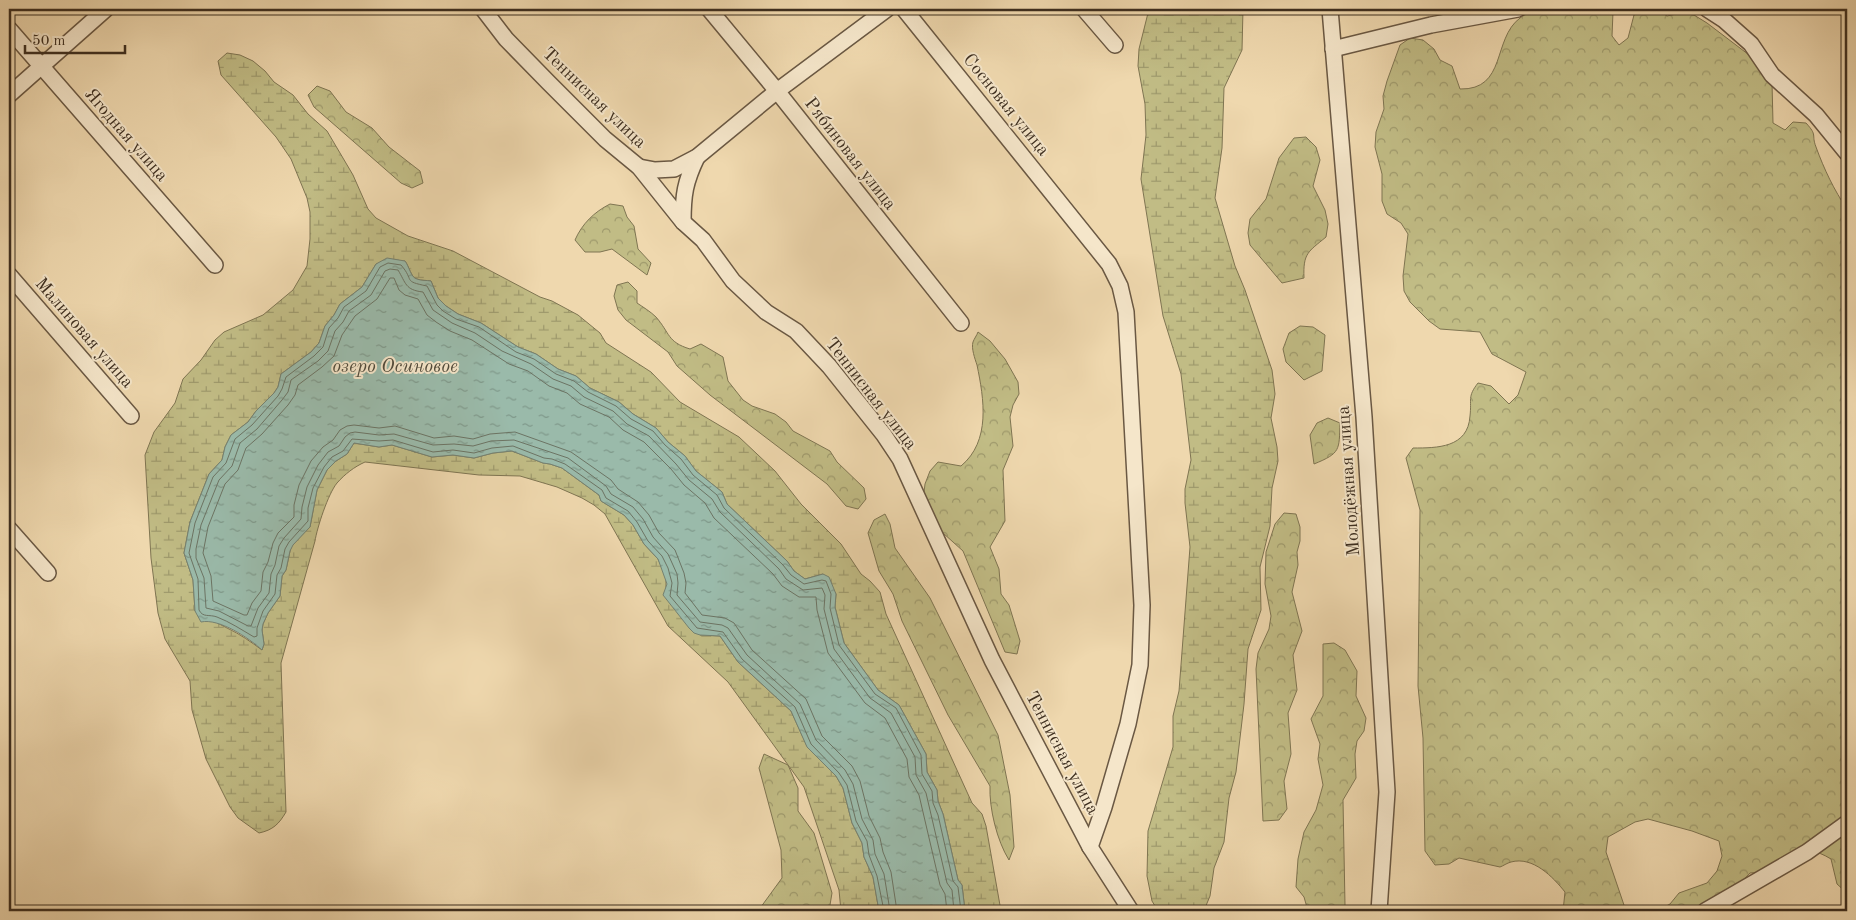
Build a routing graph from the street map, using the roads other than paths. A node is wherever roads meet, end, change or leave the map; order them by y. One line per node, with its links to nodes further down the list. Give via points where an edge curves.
1 (106, 9): 13 (street)
2 (483, 9): 18 (street, Теннисная улица, via 506,39 549,83)
3 (709, 9): 14 (street, Рябиновая улица)
4 (887, 9): 14 (street)
5 (904, 9): 27 (street, Сосновая улица, via 1109,264 1120,286 1126,312 1142,605 1140,665 1128,724)
6 (1084, 9): 11 (street)
7 (1330, 9): 12 (street, Молодёжная улица)
8 (1518, 9): 12 (street, via 1431,25)
9 (1707, 9): 16 (street, via 1751,44 1772,75 1816,115)
10 (9, 30): 13 (street, Ягодная улица)
11 (1115, 45)
12 (1333, 49): 29 (street, Молодёжная улица, via 1364,417 1387,792)
13 (42, 67): 15 (street); 20 (street, Ягодная улица)
14 (777, 91): 17 (street); 22 (street, Рябиновая улица)
15 (9, 95)
16 (1847, 153)
17 (696, 157): 18 (street, via 674,169); 19 (street, via 683,196)
18 (638, 167): 19 (street, Теннисная улица)
19 (684, 222): 27 (street, Теннисная улица, via 703,240 733,281 766,312 796,330 829,366 900,459 992,660)
20 (215, 265)
21 (9, 275): 23 (street, Малиновая улица)
22 (961, 323)
23 (130, 416)
24 (9, 529): 25 (street)
25 (48, 573)
26 (1847, 823): 30 (street, via 1807,852)
27 (1090, 847): 28 (street, Теннисная улица)
28 (1131, 911)
29 (1379, 911)
30 (1705, 911)

